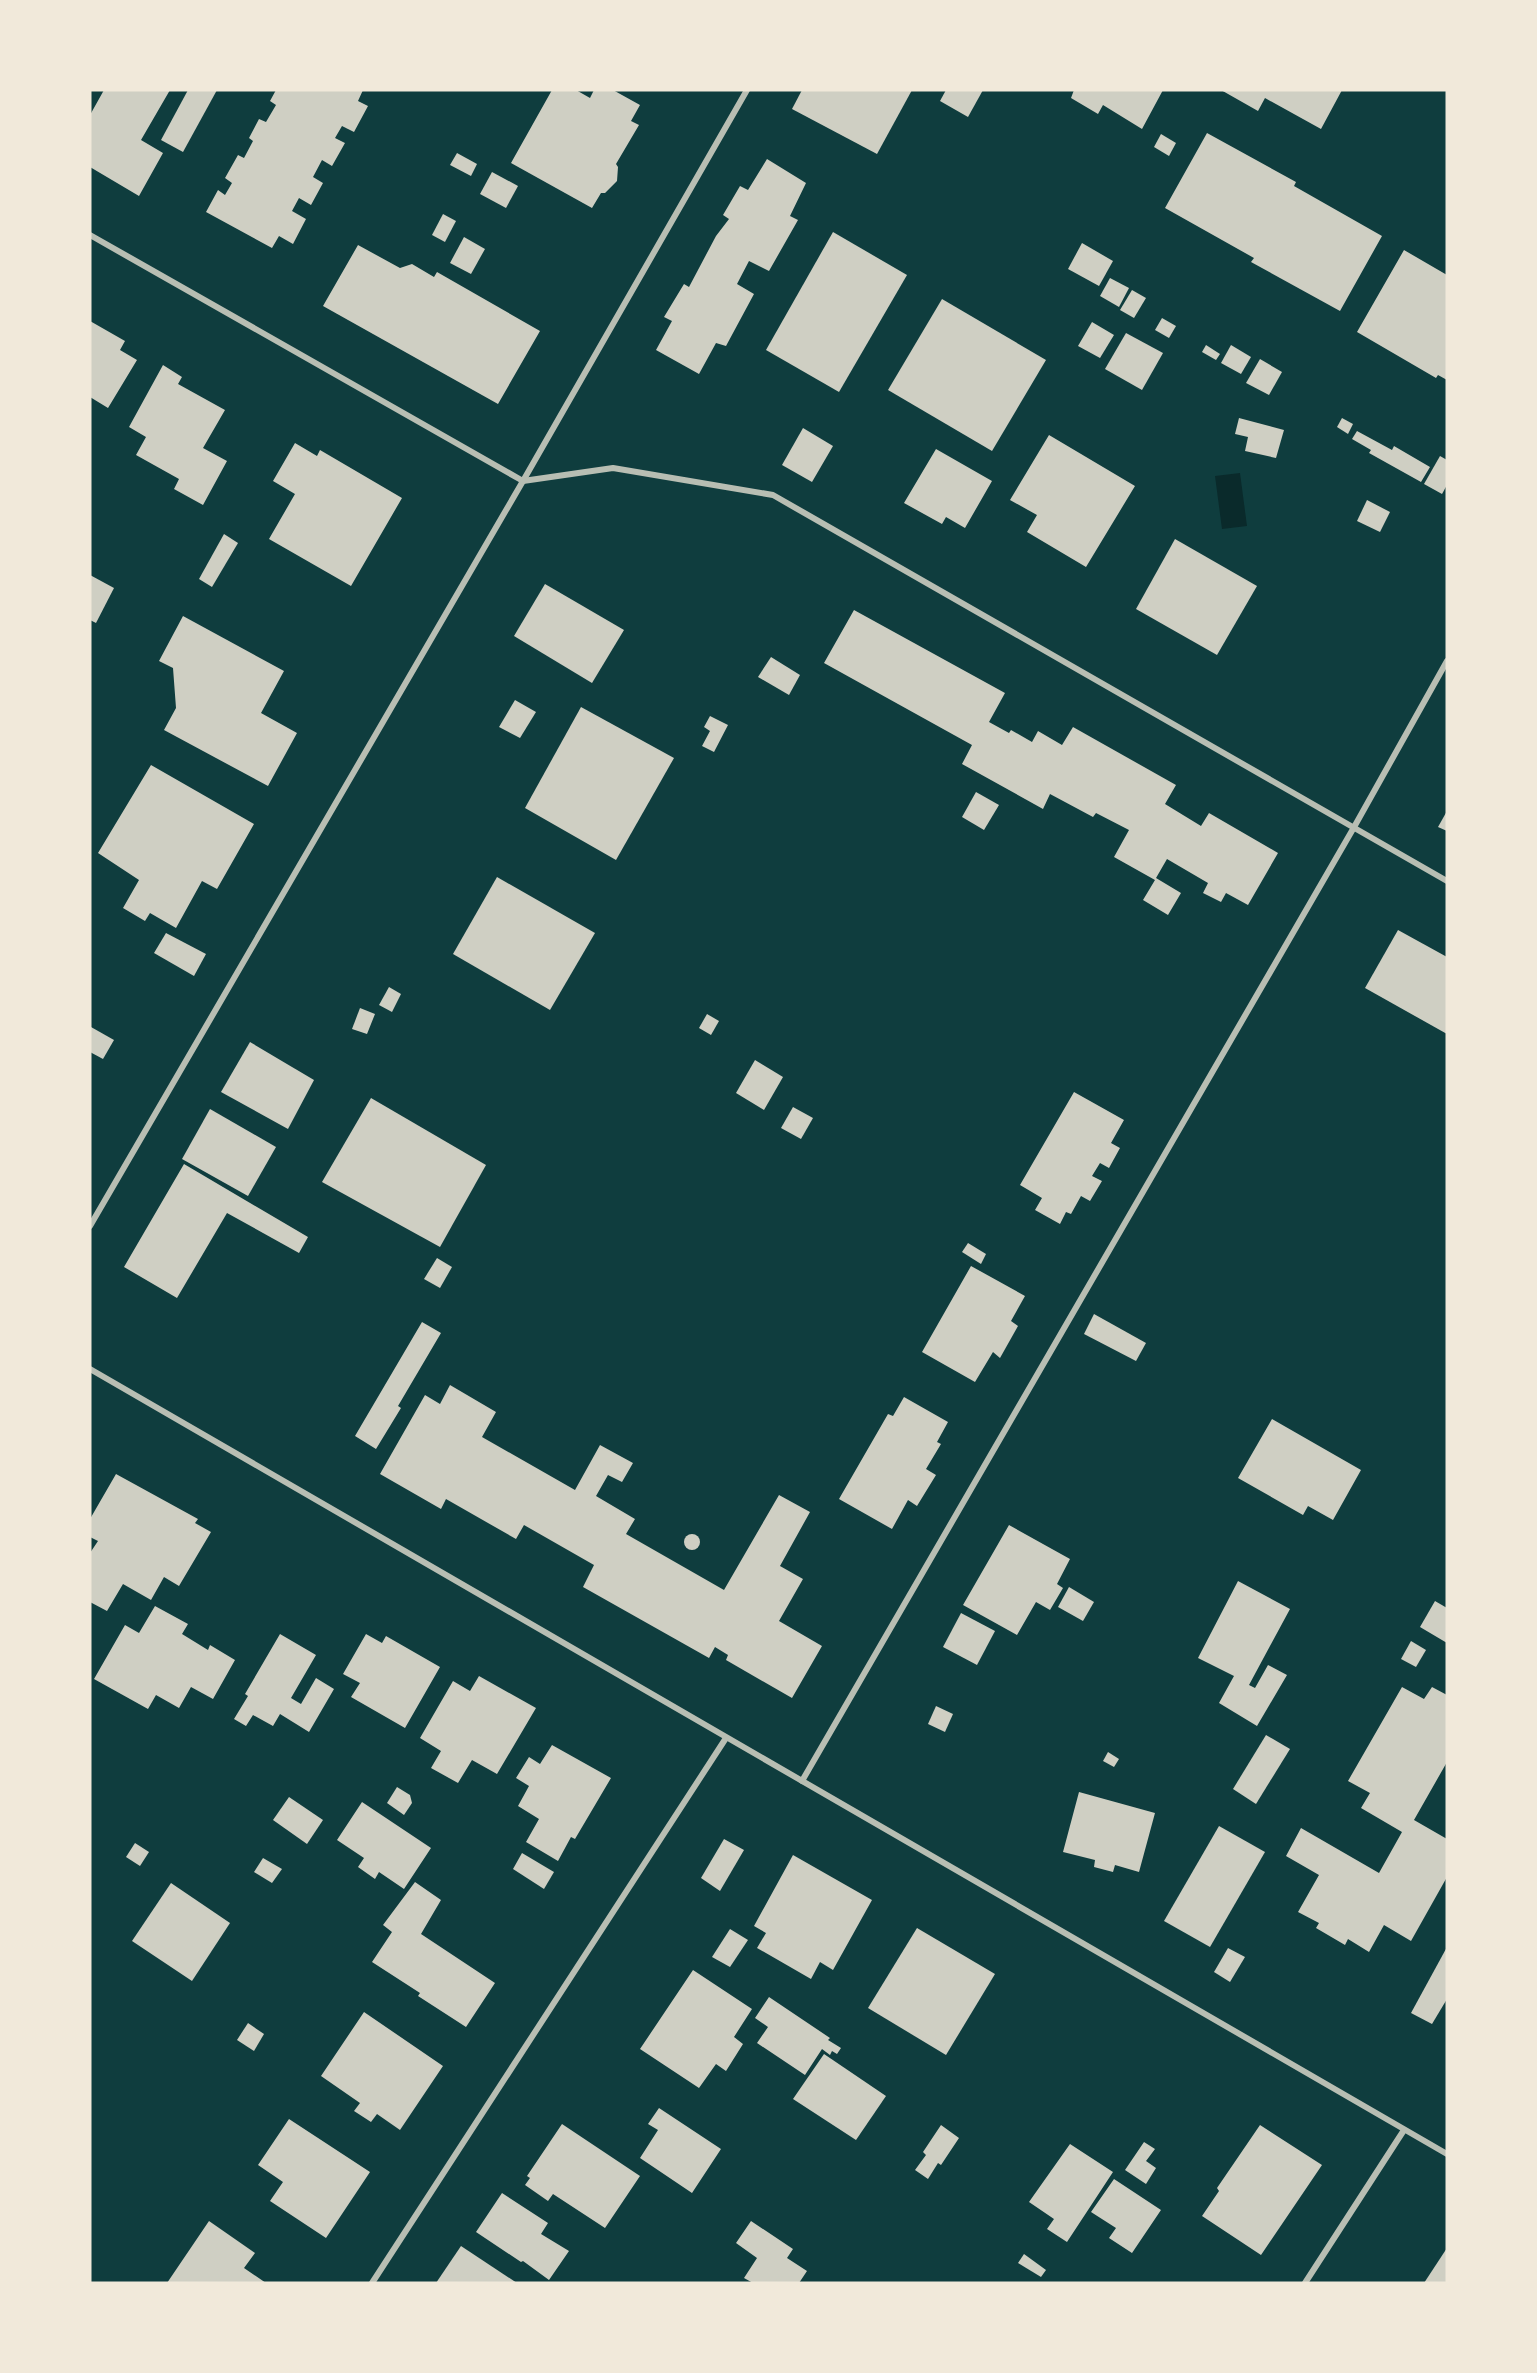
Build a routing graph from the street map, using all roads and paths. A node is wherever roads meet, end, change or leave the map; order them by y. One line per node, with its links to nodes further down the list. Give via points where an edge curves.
1 (747, 90): 3 (street)
2 (90, 235): 3 (street)
3 (523, 481): 5 (street, via 613,468 773,495); 7 (street)
4 (1447, 661): 5 (street)
5 (1353, 829): 6 (street); 10 (street)
6 (1447, 881)
7 (90, 1226)
8 (90, 1369): 9 (street)
9 (726, 1738): 10 (street); 13 (street)
10 (802, 1781): 11 (street)
11 (1404, 2130): 12 (street); 14 (street)
12 (1447, 2154)
13 (372, 2283)
14 (1305, 2283)

